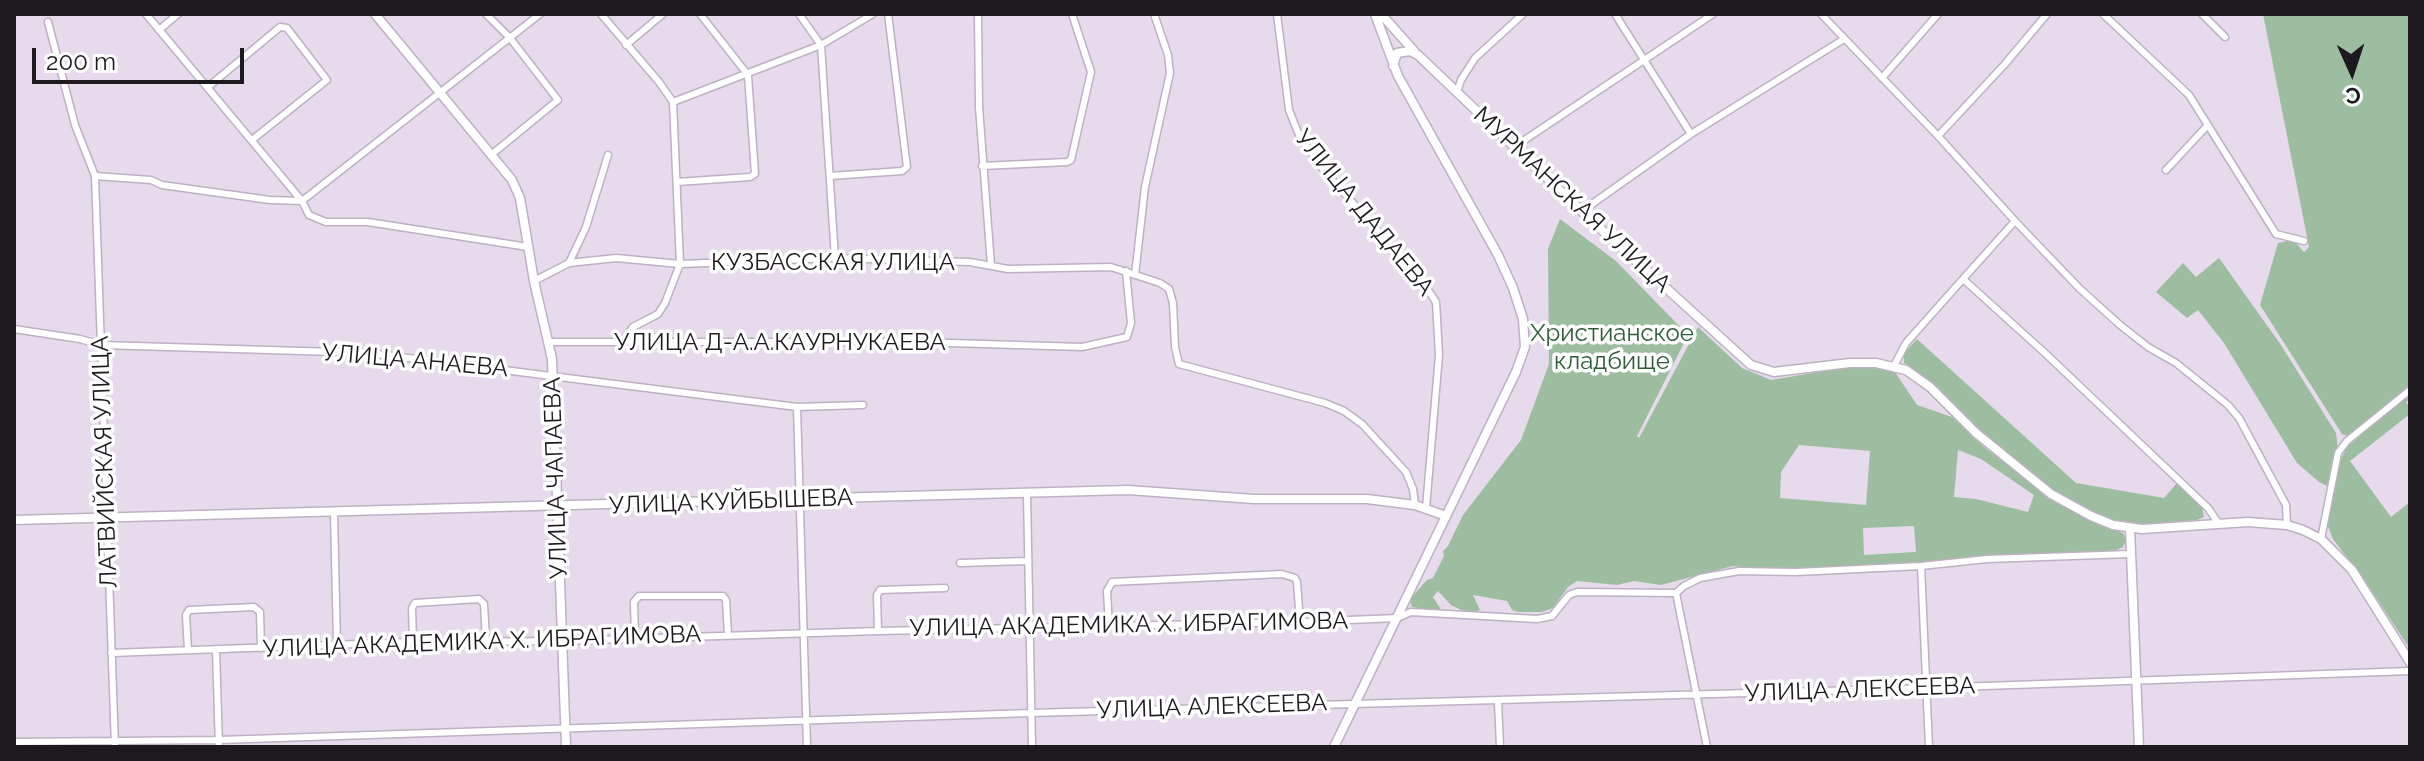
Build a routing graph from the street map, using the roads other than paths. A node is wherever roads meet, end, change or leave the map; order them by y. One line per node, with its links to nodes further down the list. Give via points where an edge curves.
1 (146, 14): 26 (street)
2 (178, 14): 26 (street)
3 (375, 14): 39 (street, УЛИЦА ЧАПАЕВА)
4 (486, 14): 28 (street)
5 (540, 14): 28 (street)
6 (601, 14): 30 (street)
7 (663, 14): 30 (street)
8 (700, 14): 35 (street)
9 (799, 14): 31 (street)
10 (873, 14): 31 (street)
11 (888, 14): 51 (street, via 907,167)
12 (978, 14): 48 (street)
13 (1072, 14): 48 (street, via 1091,73 1071,160)
14 (1154, 14): 63 (street, via 1170,73 1145,187)
15 (1277, 14): 79 (street, УЛИЦА ДАДАЕВА, via 1289,110 1299,135 1436,302 1439,355)
16 (1378, 14): 32 (street, МУРМАНСКАЯ УЛИЦА); 34 (street)
17 (1523, 14): 38 (street, via 1475,58)
18 (1615, 14): 33 (street)
19 (1713, 14): 33 (street)
20 (1822, 14): 29 (street)
21 (1938, 14): 36 (street)
22 (2047, 14): 43 (street)
23 (2103, 14): 41 (street, via 2179,84)
24 (2202, 14): 27 (street)
25 (48, 22): 50 (street, ЛАТВИЙСКАЯ УЛИЦА, via 75,125)
26 (159, 30): 37 (street)
27 (2225, 37)
28 (510, 38): 39 (street); 46 (street, via 558,100)
29 (1844, 39): 36 (street); 42 (street)
30 (626, 45): 40 (street)
31 (821, 45): 35 (street); 51 (street)
32 (1418, 55): 34 (street, via 1397,53); 38 (street, МУРМАНСКАЯ УЛИЦА)
33 (1643, 60): 42 (street); 45 (street)
34 (1393, 66): 81 (street, via 1498,255 1525,332 1516,372)
35 (748, 75): 40 (street); 52 (street, via 754,176)
36 (1882, 78): 43 (street)
37 (208, 87): 44 (street); 44 (street, via 280,27 287,28 327,82)
38 (1457, 92): 45 (street, МУРМАНСКАЯ УЛИЦА)
39 (440, 94): 46 (street, УЛИЦА ЧАПАЕВА); 53 (street)
40 (673, 102): 52 (street)
41 (2207, 126): 49 (street); 56 (street, via 2276,234)
42 (1691, 134): 54 (street)
43 (1938, 136): 55 (street)
44 (252, 140): 53 (street)
45 (1514, 147): 54 (street, МУРМАНСКАЯ УЛИЦА)
46 (491, 155): 57 (street, УЛИЦА ЧАПАЕВА, via 518,189)
47 (608, 155): 59 (street)
48 (982, 166): 61 (street)
49 (2166, 170)
50 (95, 176): 53 (street); 69 (street, ЛАТВИЙСКАЯ УЛИЦА)
51 (830, 176): 58 (street)
52 (677, 182): 60 (street)
53 (302, 201): 57 (street, via 309,215 326,222 368,222)
54 (1582, 211): 70 (street, МУРМАНСКАЯ УЛИЦА, via 1751,365 1774,372 1860,362)
55 (2015, 221): 64 (street); 85 (street, via 2120,325 2228,405 2286,505)
56 (2304, 241)
57 (528, 247): 65 (street, УЛИЦА ЧАПАЕВА)
58 (835, 258): 60 (street, КУЗБАССКАЯ УЛИЦА); 61 (street, КУЗБАССКАЯ УЛИЦА)
59 (569, 263): 60 (street, КУЗБАССКАЯ УЛИЦА, via 616,258); 65 (street, КУЗБАССКАЯ УЛИЦА)
60 (680, 264): 68 (street, via 658,314 633,327)
61 (991, 265): 62 (street, КУЗБАССКАЯ УЛИЦА)
62 (1126, 271): 63 (street, КУЗБАССКАЯ УЛИЦА); 68 (street, УЛИЦА Д-А.А.КАУРНУКАЕВА, via 1131,323 1127,337 1082,347)
63 (1135, 275): 77 (street, КУЗБАССКАЯ УЛИЦА, via 1169,289 1179,364 1344,411 1406,472)
64 (1963, 279): 70 (street, via 1906,343); 84 (street)
65 (534, 281): 67 (street, УЛИЦА ЧАПАЕВА)
66 (14, 329): 69 (street, УЛИЦА АНАЕВА)
67 (549, 342): 68 (street, УЛИЦА Д-А.А.КАУРНУКАЕВА); 71 (street, УЛИЦА ЧАПАЕВА)
68 (622, 342)
69 (101, 345): 71 (street, УЛИЦА АНАЕВА, via 369,353); 82 (street, ЛАТВИЙСКАЯ УЛИЦА)
70 (1894, 366): 86 (street, МУРМАНСКАЯ УЛИЦА, via 1930,387 2051,494 2091,516)
71 (553, 375): 74 (street, УЛИЦА АНАЕВА); 78 (street, УЛИЦА ЧАПАЕВА)
72 (2410, 390): 87 (street, via 2338,453)
73 (863, 405): 74 (street, УЛИЦА АНАЕВА)
74 (797, 407): 76 (street)
75 (1027, 494): 76 (street, УЛИЦА КУЙБЫШЕВА); 77 (street, УЛИЦА КУЙБЫШЕВА, via 1156,490); 89 (street)
76 (800, 499): 78 (street, УЛИЦА КУЙБЫШЕВА); 99 (street)
77 (1415, 505): 79 (street, УЛИЦА КУЙБЫШЕВА)
78 (559, 507): 80 (street, УЛИЦА КУЙБЫШЕВА); 103 (street, УЛИЦА ЧАПАЕВА)
79 (1426, 508): 81 (street, УЛИЦА КУЙБЫШЕВА)
80 (334, 513): 82 (street, УЛИЦА КУЙБЫШЕВА); 105 (street)
81 (1446, 516): 94 (street)
82 (107, 518): 83 (street, УЛИЦА КУЙБЫШЕВА); 109 (street, ЛАТВИЙСКАЯ УЛИЦА)
83 (14, 520)
84 (2219, 524): 85 (street, МУРМАНСКАЯ УЛИЦА); 86 (street, МУРМАНСКАЯ УЛИЦА)
85 (2287, 525): 87 (street, МУРМАНСКАЯ УЛИЦА)
86 (2130, 528): 88 (street)
87 (2321, 539): 110 (street, via 2352,570)
88 (2130, 554): 91 (street, УЛИЦА АКАДЕМИКА Х. ИБРАГИМОВА); 112 (street)
89 (1026, 561): 90 (street); 97 (street)
90 (960, 563)
91 (1921, 566): 93 (street, УЛИЦА АКАДЕМИКА Х. ИБРАГИМОВА, via 1739,571 1700,578); 113 (street)
92 (945, 588): 98 (street, via 880,590)
93 (1676, 593): 94 (street, УЛИЦА АКАДЕМИКА Х. ИБРАГИМОВА, via 1577,592 1552,616 1537,619 1411,612); 114 (street)
94 (1397, 618): 95 (street, УЛИЦА АКАДЕМИКА Х. ИБРАГИМОВА); 116 (street)
95 (1300, 622): 96 (street, УЛИЦА АКАДЕМИКА Х. ИБРАГИМОВА); 96 (street, via 1297,582 1282,574 1112,582 1107,591)
96 (1109, 626): 97 (street, УЛИЦА АКАДЕМИКА Х. ИБРАГИМОВА)
97 (1029, 628): 98 (street, УЛИЦА АКАДЕМИКА Х. ИБРАГИМОВА); 117 (street)
98 (878, 631): 99 (street, УЛИЦА АКАДЕМИКА Х. ИБРАГИМОВА)
99 (802, 633): 100 (street, УЛИЦА АКАДЕМИКА Х. ИБРАГИМОВА); 118 (street)
100 (728, 635): 101 (street, УЛИЦА АКАДЕМИКА Х. ИБРАГИМОВА); 101 (street, via 723,596 639,596 634,602)
101 (635, 637): 103 (street, УЛИЦА АКАДЕМИКА Х. ИБРАГИМОВА)
102 (486, 640): 103 (street, УЛИЦА АКАДЕМИКА Х. ИБРАГИМОВА); 104 (street, УЛИЦА АКАДЕМИКА Х. ИБРАГИМОВА); 104 (street, via 484,604 479,599 415,603)
103 (561, 641): 119 (street, УЛИЦА ЧАПАЕВА)
104 (413, 642): 105 (street, УЛИЦА АКАДЕМИКА Х. ИБРАГИМОВА)
105 (337, 644): 106 (street, УЛИЦА АКАДЕМИКА Х. ИБРАГИМОВА)
106 (261, 648): 107 (street, via 260,612 254,607 189,610); 108 (street, УЛИЦА АКАДЕМИКА Х. ИБРАГИМОВА)
107 (188, 650): 108 (street, УЛИЦА АКАДЕМИКА Х. ИБРАГИМОВА); 109 (street, УЛИЦА АКАДЕМИКА Х. ИБРАГИМОВА)
108 (216, 650): 121 (street)
109 (111, 653): 122 (street, ЛАТВИЙСКАЯ УЛИЦА)
110 (2410, 662)
111 (2410, 671): 112 (street, УЛИЦА АЛЕКСЕЕВА)
112 (2136, 681): 113 (street, УЛИЦА АЛЕКСЕЕВА); 130 (street)
113 (1928, 688): 114 (street, УЛИЦА АЛЕКСЕЕВА); 129 (street)
114 (1698, 694): 115 (street, УЛИЦА АЛЕКСЕЕВА); 128 (street)
115 (1498, 701): 116 (street, УЛИЦА АЛЕКСЕЕВА); 127 (street)
116 (1355, 703): 117 (street, УЛИЦА АЛЕКСЕЕВА); 126 (street)
117 (1031, 713): 118 (street, УЛИЦА АЛЕКСЕЕВА); 125 (street)
118 (806, 720): 119 (street, УЛИЦА АЛЕКСЕЕВА); 124 (street)
119 (566, 727): 121 (street, УЛИЦА АЛЕКСЕЕВА); 123 (street, УЛИЦА ЧАПАЕВА)
120 (14, 742): 122 (street, УЛИЦА АЛЕКСЕЕВА)
121 (219, 743): 122 (street, УЛИЦА АЛЕКСЕЕВА)
122 (115, 744)
123 (566, 747)
124 (807, 747)
125 (1032, 747)
126 (1334, 747)
127 (1500, 747)
128 (1707, 747)
129 (1929, 747)
130 (2139, 747)

